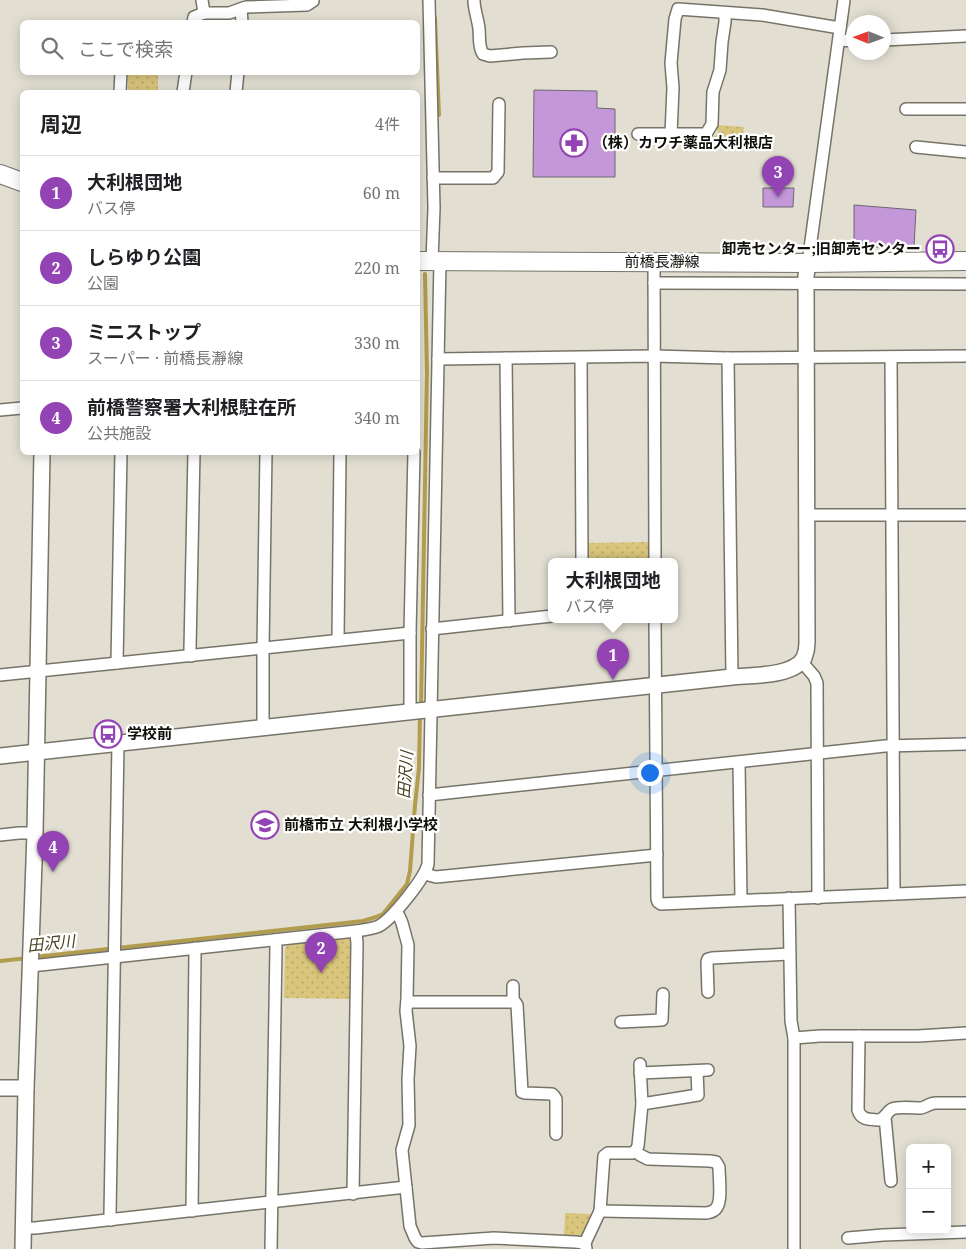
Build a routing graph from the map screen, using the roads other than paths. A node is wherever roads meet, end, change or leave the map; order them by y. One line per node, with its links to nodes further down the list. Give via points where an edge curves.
1 (202, 0): 7 (street)
2 (313, 0): 6 (street, via 307,5)
3 (429, 0): 30 (street)
4 (474, 0): 15 (street, via 483,54)
5 (844, 0): 11 (street)
6 (241, 9): 7 (street, via 229,13); 10 (street)
7 (204, 13): 9 (street)
8 (725, 13): 11 (street, via 762,15); 26 (street, via 720,70 713,92 712,124 706,134); 26 (street, via 678,9 671,63)
9 (193, 20)
10 (242, 20)
11 (840, 34): 13 (street); 35 (street)
12 (966, 36): 14 (street)
13 (846, 37)
14 (891, 40)
15 (551, 52)
16 (121, 75): 19 (street)
17 (186, 75): 20 (street)
18 (238, 75): 21 (street)
19 (120, 90)
20 (183, 90)
21 (236, 90)
22 (500, 104): 30 (street, via 498,172 494,178)
23 (906, 109): 24 (street)
24 (966, 109)
25 (638, 134): 26 (street)
26 (671, 134)
27 (916, 147): 28 (street)
28 (966, 152)
29 (0, 174): 31 (main road)
30 (433, 178): 32 (street)
31 (20, 181)
32 (430, 261): 34 (main road, 前橋長瀞線); 43 (street)
33 (966, 261): 35 (main road, 前橋長瀞線)
34 (654, 262): 35 (main road, 前橋長瀞線); 36 (street)
35 (808, 263): 37 (street)
36 (654, 283): 37 (street); 39 (street)
37 (806, 283): 38 (street); 41 (street)
38 (966, 284)
39 (654, 356): 45 (street); 46 (street); 61 (street)
40 (966, 356): 42 (street)
41 (806, 357): 42 (street); 46 (street); 58 (street)
42 (891, 357): 59 (street)
43 (438, 358): 44 (street); 56 (street)
44 (506, 358): 45 (street); 63 (street)
45 (580, 358): 60 (street)
46 (728, 358): 74 (street)
47 (20, 408): 48 (street)
48 (0, 410)
49 (42, 455): 72 (street)
50 (122, 455): 71 (street)
51 (194, 455): 69 (street)
52 (266, 455): 68 (street)
53 (340, 455): 67 (street)
54 (414, 455): 55 (street)
55 (413, 498): 56 (street); 66 (street)
56 (435, 499): 65 (street)
57 (966, 514): 59 (street)
58 (807, 515): 59 (street); 70 (street, via 807,643)
59 (892, 515): 81 (street)
60 (582, 558)
61 (655, 558)
62 (548, 616): 63 (street)
63 (509, 621): 65 (street)
64 (656, 623): 75 (street)
65 (432, 629): 76 (street)
66 (410, 633): 67 (street); 77 (street)
67 (338, 640): 68 (street)
68 (263, 648): 69 (street); 78 (street)
69 (191, 656): 71 (street)
70 (801, 661): 74 (street, via 794,668 782,672); 83 (street, via 817,683)
71 (117, 664): 72 (street)
72 (38, 671): 73 (street); 82 (street)
73 (0, 675)
74 (732, 676): 75 (street)
75 (656, 686): 76 (street); 86 (street)
76 (430, 710): 77 (street); 87 (street)
77 (410, 712): 78 (street)
78 (263, 727): 79 (street)
79 (118, 743): 82 (street); 102 (street)
80 (966, 744): 81 (street)
81 (894, 745): 83 (street); 93 (street)
82 (36, 752): 84 (street); 88 (street)
83 (818, 753): 85 (street); 95 (street)
84 (0, 756)
85 (739, 762): 86 (street); 96 (street)
86 (656, 771): 87 (street); 90 (street)
87 (429, 795): 91 (street)
88 (35, 833): 89 (street); 103 (street)
89 (0, 835)
90 (657, 855): 91 (street, via 436,877); 96 (street, via 657,899 661,904)
91 (425, 874): 97 (street)
92 (966, 891): 93 (street)
93 (894, 894): 95 (street)
94 (789, 898): 95 (street); 96 (street); 101 (street)
95 (818, 898)
96 (741, 900)
97 (396, 911): 98 (street, via 380,925); 108 (street, via 408,945)
98 (356, 931): 99 (street); 122 (street)
99 (275, 940): 100 (street); 123 (street)
100 (194, 948): 102 (street); 124 (street)
101 (789, 954): 105 (street, via 708,959); 112 (street)
102 (115, 957): 103 (street); 126 (street)
103 (30, 966): 114 (street)
104 (513, 986): 107 (street)
105 (708, 992)
106 (663, 994): 109 (street, via 662,1020)
107 (513, 1001): 108 (street); 118 (street, via 517,1005 522,1092 554,1096)
108 (407, 1002): 121 (street, via 409,1125 402,1150)
109 (621, 1022)
110 (966, 1033): 111 (street)
111 (859, 1036): 112 (street); 117 (street, via 859,1113 865,1119)
112 (794, 1038): 133 (street)
113 (0, 1088): 114 (street)
114 (26, 1088): 127 (street)
115 (966, 1103): 117 (street, via 894,1108)
116 (642, 1104): 116 (street, via 640,1068 702,1070 698,1095); 119 (street)
117 (885, 1117): 120 (street)
118 (556, 1134)
119 (635, 1151): 125 (street, via 604,1156); 125 (street, via 648,1159 716,1162 719,1167 717,1208 707,1213)
120 (891, 1181)
121 (406, 1187): 122 (street); 130 (street, via 410,1226 418,1242 494,1238)
122 (353, 1194): 123 (street)
123 (272, 1202): 124 (street); 132 (street)
124 (192, 1211): 126 (street)
125 (600, 1211): 130 (street)
126 (111, 1220): 127 (street)
127 (23, 1228): 131 (street)
128 (966, 1232): 129 (street)
129 (848, 1238)
130 (586, 1246)
131 (23, 1249)
132 (271, 1249)
133 (794, 1249)

